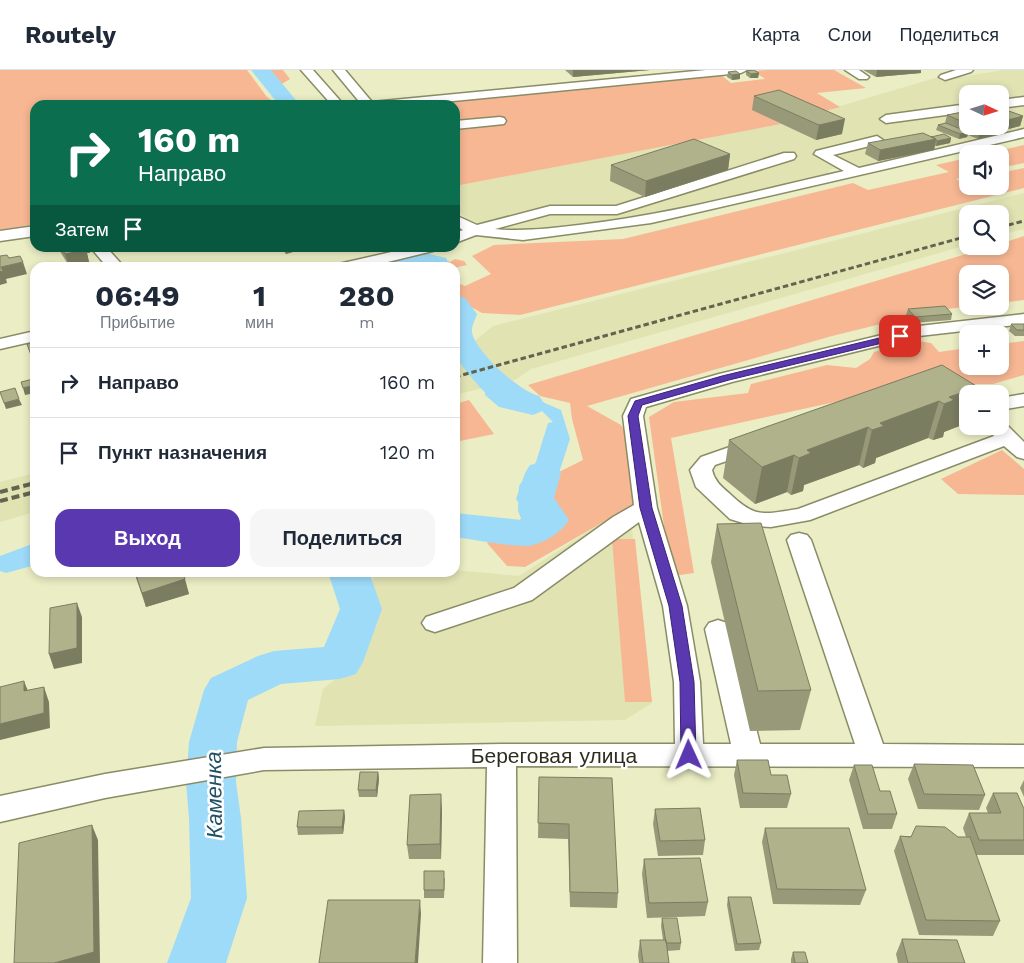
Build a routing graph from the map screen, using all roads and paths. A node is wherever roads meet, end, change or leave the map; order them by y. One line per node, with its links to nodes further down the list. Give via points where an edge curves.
1 (307, 70): 10 (street)
2 (339, 70): 11 (street)
3 (741, 70): 9 (street, via 592,80)
4 (851, 70): 8 (street)
5 (967, 70): 6 (street)
6 (945, 74)
7 (554, 76): 9 (street)
8 (863, 77)
9 (565, 87): 12 (street)
10 (334, 100)
11 (364, 100)
12 (427, 100)
13 (1024, 101): 14 (street)
14 (1009, 103)
15 (959, 109): 16 (street)
16 (886, 119)
17 (500, 121): 18 (street)
18 (460, 125)
19 (1024, 133): 22 (street)
20 (877, 140): 22 (street, via 821,154)
21 (788, 156): 25 (street, via 617,210 550,210)
22 (857, 172): 25 (street, via 651,219 522,235)
23 (460, 222): 25 (street)
24 (30, 231): 26 (street)
25 (477, 231): 27 (street)
26 (0, 236)
27 (460, 236)
28 (103, 252): 30 (street)
29 (409, 252): 31 (street)
30 (112, 262)
31 (365, 262)
32 (1024, 319): 41 (street, via 919,331 638,403 633,416)
33 (30, 337): 34 (street)
34 (0, 344)
35 (1024, 400): 36 (street)
36 (1009, 402)
37 (995, 435): 39 (street, via 802,515 771,520 738,514 704,482 701,470 708,461)
38 (1005, 435): 40 (street)
39 (774, 439)
40 (1024, 453)
41 (646, 508): 43 (street, via 621,522 523,594); 46 (street, via 676,606 687,682)
42 (798, 540): 48 (street)
43 (435, 623)
44 (718, 629): 47 (street)
45 (502, 755): 46 (street, Береговая улица); 50 (street, Береговая улица, via 264,759 105,786); 51 (street)
46 (689, 755): 47 (street, Береговая улица)
47 (748, 755): 48 (street, Береговая улица)
48 (873, 756): 49 (street, Береговая улица)
49 (1024, 756)
50 (0, 809)
51 (500, 963)

